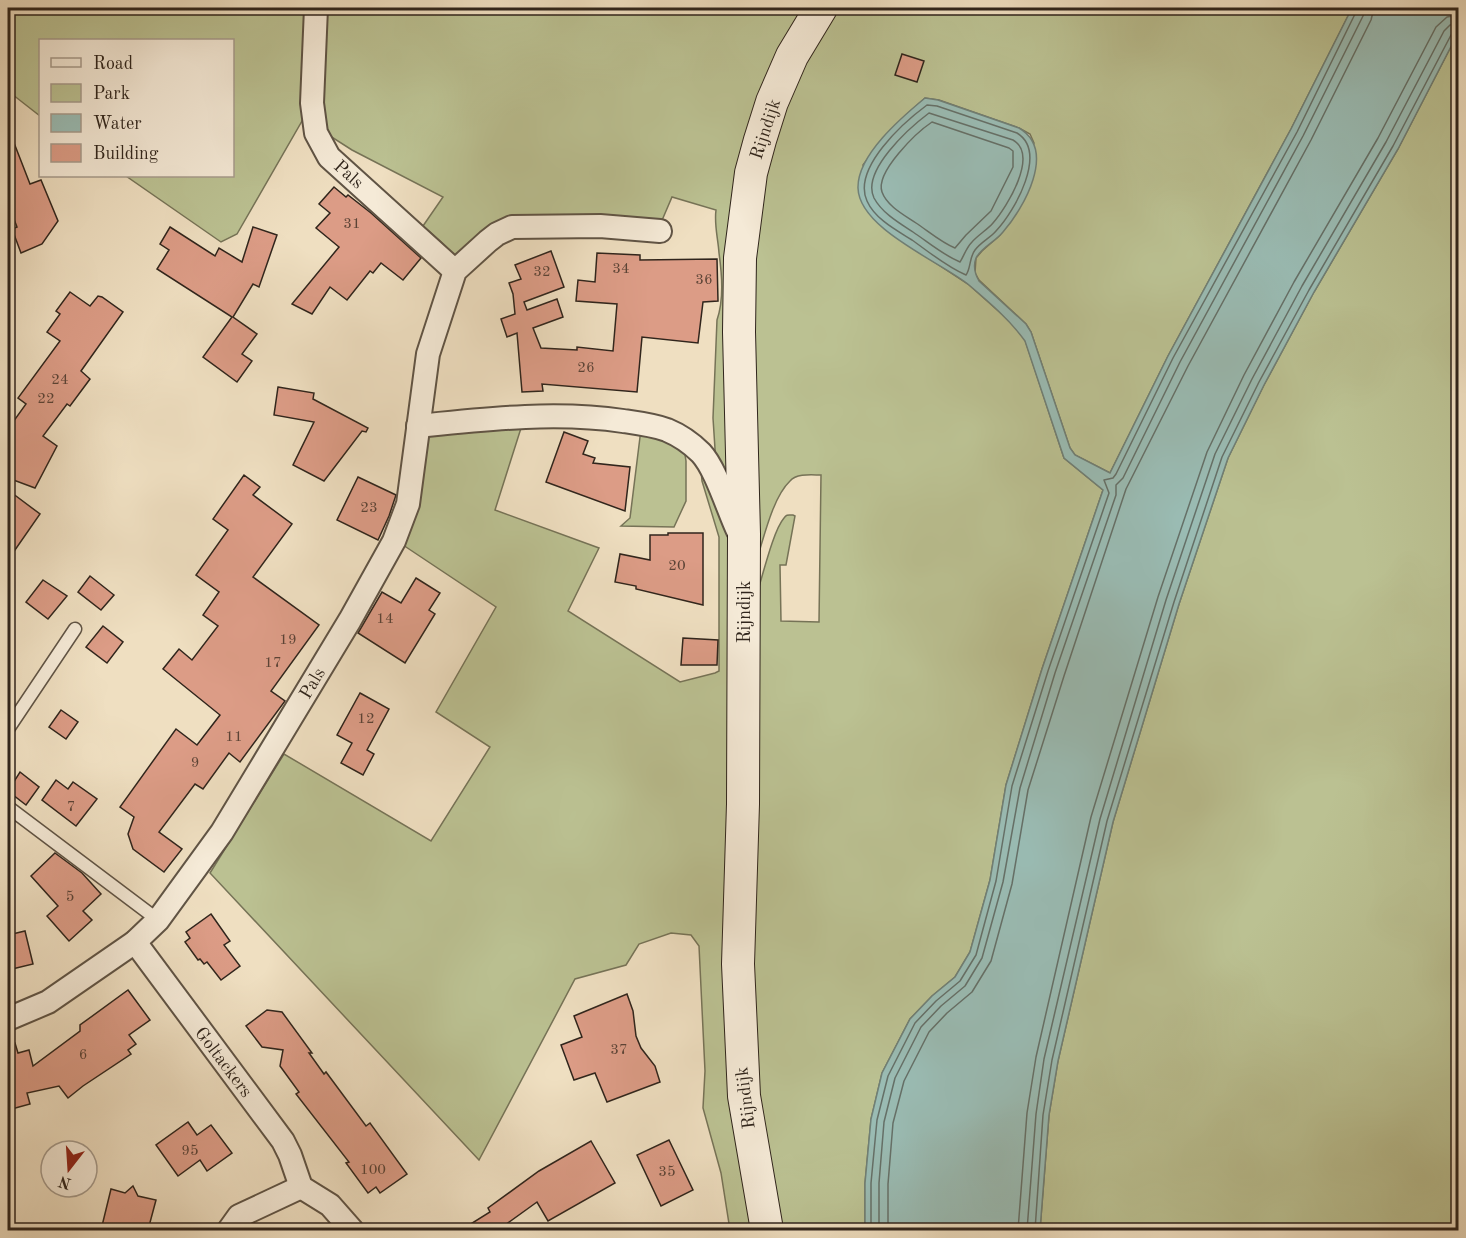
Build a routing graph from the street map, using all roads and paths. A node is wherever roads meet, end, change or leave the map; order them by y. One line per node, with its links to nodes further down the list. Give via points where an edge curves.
1 (316, 8): 4 (street, Pals, via 312,104 316,132 329,157)
2 (821, 8): 6 (street, Rijndijk, via 792,56 772,102 751,173 740,258)
3 (660, 231): 4 (street, via 600,226 512,227 497,234)
4 (455, 271): 5 (street, Pals, via 428,354)
5 (418, 426): 6 (street, via 561,415 600,417 668,430 704,455 738,531); 10 (street, Pals, via 408,504 394,541 222,832)
6 (744, 534): 16 (street, Rijndijk, via 740,1030 744,1096)
7 (75, 629): 8 (lane)
8 (8, 729)
9 (8, 807): 10 (lane)
10 (158, 920): 11 (street, Pals)
11 (135, 942): 12 (street, Pals, via 48,1002); 13 (street, Goltackers, via 283,1141)
12 (8, 1019)
13 (301, 1187): 14 (street, via 239,1216); 15 (street, via 330,1205)
14 (229, 1230)
15 (352, 1230)
16 (767, 1230)

